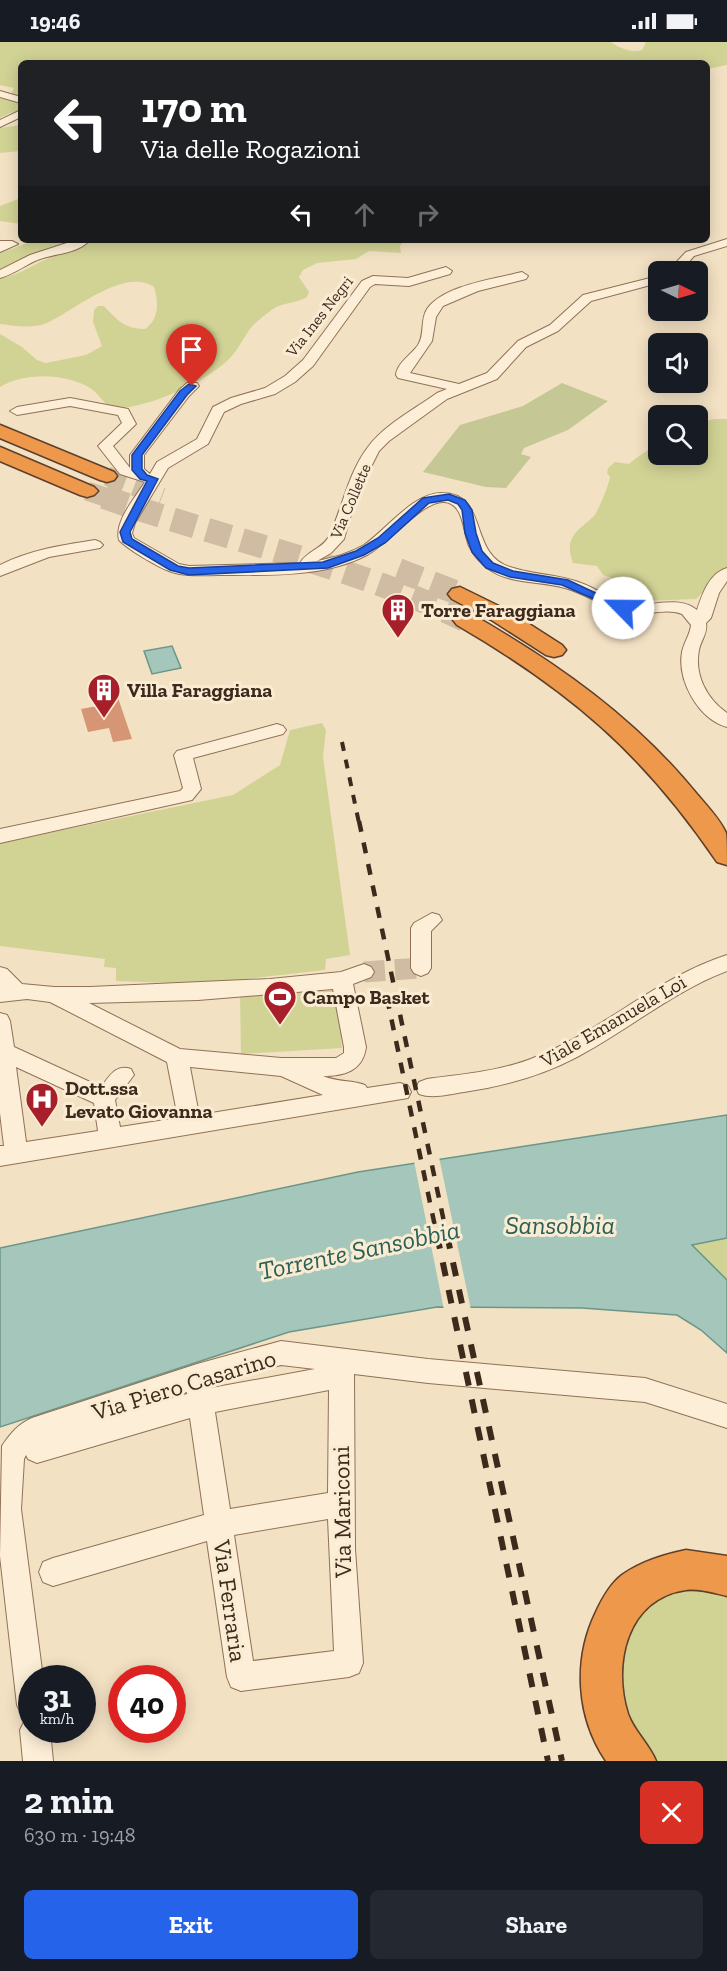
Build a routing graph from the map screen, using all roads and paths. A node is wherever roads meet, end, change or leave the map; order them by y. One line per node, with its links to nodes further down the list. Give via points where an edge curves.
1 (0, 94): 2 (street)
2 (18, 99)
3 (18, 115): 4 (street)
4 (0, 124)
5 (727, 242): 9 (street, via 690,254)
6 (78, 243): 11 (street, via 37,256)
7 (0, 244): 8 (street, via 12,244)
8 (0, 249)
9 (683, 261)
10 (446, 271): 20 (street, Via Ines Negri, via 409,282 373,280 366,284 308,363 270,391 218,410 203,441)
11 (0, 274)
12 (522, 276): 15 (street, via 460,293 433,309 428,336 403,375)
13 (648, 282): 15 (street, Via Collette, via 587,298 554,328 522,344 492,376)
14 (192, 386): 20 (street, via 137,455 137,470)
15 (458, 388): 23 (street, Via Collette, via 373,449 349,497 336,539 326,550 312,556)
16 (17, 411): 20 (street, via 70,402 123,412 129,424 105,446 125,471)
17 (0, 430): 19 (highway)
18 (0, 453): 21 (highway)
19 (107, 476)
20 (148, 478): 23 (street, Via Ines Negri, via 128,523 127,540 174,568 189,571)
21 (87, 490)
22 (95, 545): 24 (street, via 44,552)
23 (305, 567): 28 (street, via 360,553 382,540 426,500 449,497 462,502 467,510 477,552 490,566 510,574 564,583 623,608 679,607)
24 (0, 571)
25 (727, 573): 28 (street, via 718,580 707,599 703,618)
26 (460, 594): 31 (highway, via 541,641 625,705 683,764)
27 (465, 620): 33 (highway, via 535,660 611,718 684,793)
28 (698, 621): 29 (street, via 699,629 690,651 696,690 709,709)
29 (727, 721)
30 (277, 730): 32 (street, via 183,755 192,789 186,796)
31 (727, 822)
32 (0, 836)
33 (727, 855)
34 (432, 920): 36 (street, via 421,928)
35 (727, 963): 50 (street, Viale Emanuela Loi, via 705,969 549,1061 488,1080)
36 (421, 968)
37 (364, 972): 39 (street)
38 (0, 975): 40 (street)
39 (342, 980): 41 (street, via 240,990); 46 (street, via 354,1056 338,1067)
40 (9, 992): 41 (street)
41 (54, 995): 44 (street)
42 (0, 1022): 43 (street)
43 (4, 1052): 45 (street); 48 (street)
44 (177, 1057): 46 (street); 53 (street)
45 (28, 1063): 48 (street); 51 (street)
46 (281, 1067): 49 (street); 52 (street, via 306,1086)
47 (123, 1075): 51 (street)
48 (7, 1078): 55 (street)
49 (314, 1081): 52 (street); 52 (street, via 331,1089 392,1093)
50 (427, 1088)
51 (104, 1098): 54 (street)
52 (316, 1105): 53 (street)
53 (190, 1124): 54 (street)
54 (110, 1138): 55 (street)
55 (8, 1155)
56 (342, 1368): 57 (street, Via Piero Casarino); 58 (street, Via Piero Casarino, via 645,1390); 60 (street, Via Mariconi)
57 (199, 1389): 59 (street, Via Piero Casarino); 61 (street, Via Ferraria)
58 (727, 1416)
59 (16, 1453): 65 (street, via 8,1509)
60 (340, 1504): 61 (street, Via Ferraria); 64 (street, Via Mariconi)
61 (219, 1524): 62 (street, Via Ferraria); 64 (street, Via Ferraria, via 241,1677)
62 (53, 1572)
63 (727, 1576): 68 (highway, via 686,1570 662,1576 639,1588 609,1624 602,1647 600,1678 605,1706 617,1739)
64 (349, 1663)
65 (27, 1665)
66 (36, 1743): 67 (street)
67 (38, 1761)
68 (634, 1761)

